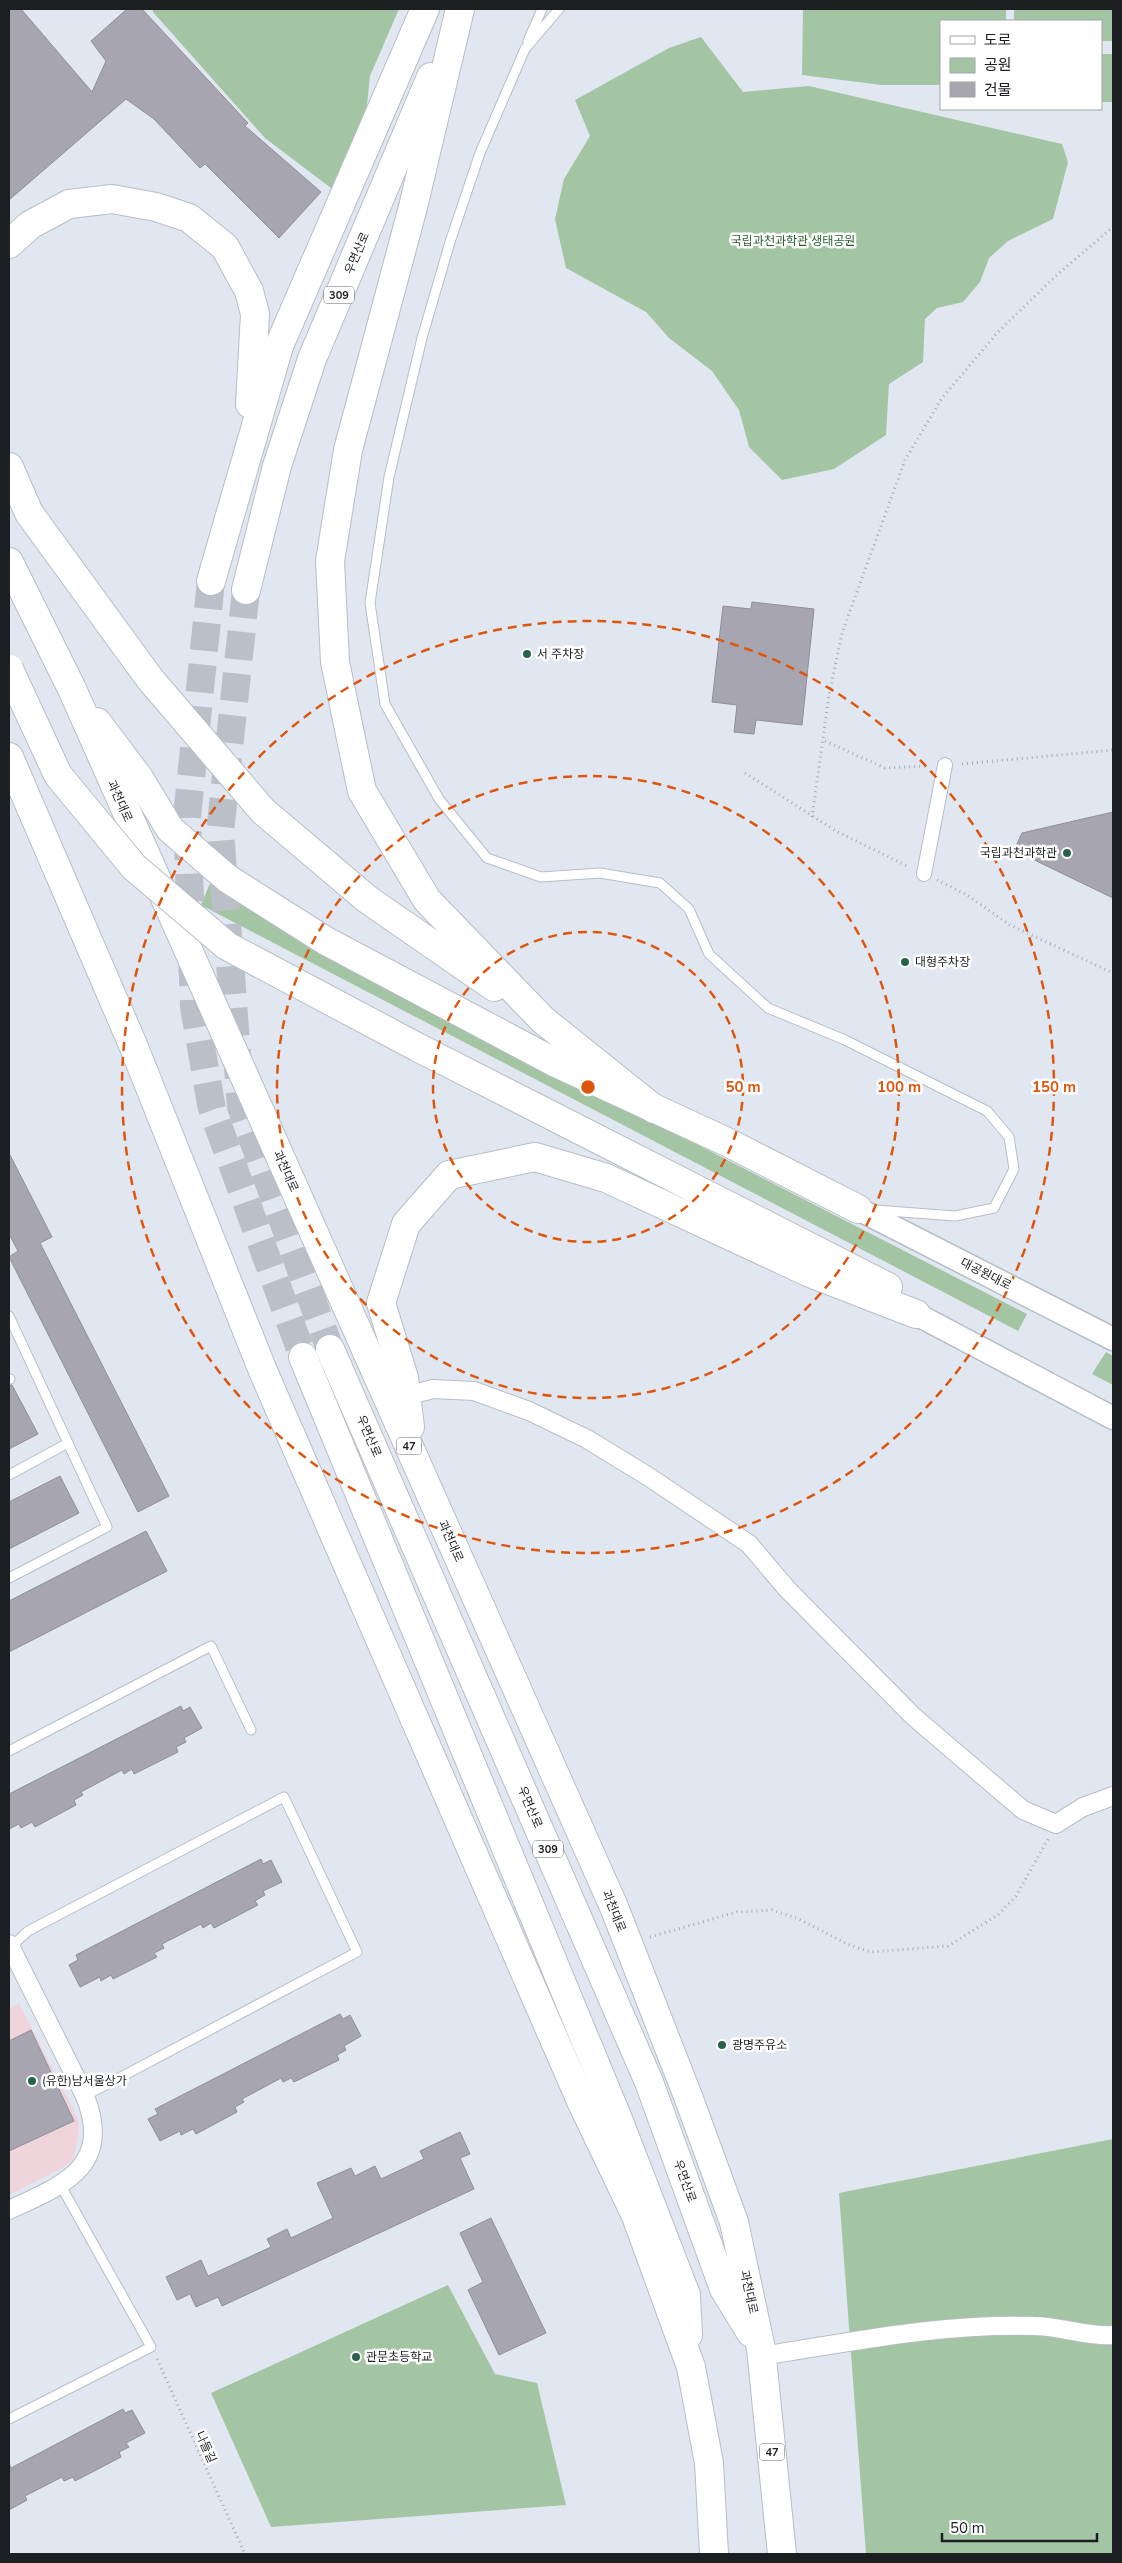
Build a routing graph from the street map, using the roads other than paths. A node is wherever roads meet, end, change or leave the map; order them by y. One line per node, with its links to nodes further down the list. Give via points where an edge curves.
1 (425, 9): 7 (highway, 309, via 278,346)
2 (460, 9): 12 (highway, 우면산로 / 309, via 312,359 277,466); 18 (highway, via 413,207 348,450 330,561 335,662 362,791 427,900)
3 (542, 9): 5 (lane)
4 (559, 9): 5 (lane)
5 (525, 49): 20 (lane, via 480,153 450,242 422,338 388,477 370,603 385,704 439,799 487,858 541,877 600,873 660,883 689,909 709,954 768,1008 844,1040 987,1111 1009,1136 1014,1169 994,1208 955,1216)
6 (9, 244): 7 (highway, via 30,225 69,204 112,199 156,207 189,218 225,247 249,291 255,314)
7 (248, 450): 11 (highway, 309)
8 (9, 467): 18 (highway, via 29,513 150,679 263,811 367,899)
9 (9, 545): 10 (highway, 과천대로)
10 (12, 569): 14 (highway, 과천대로 / 47)
11 (211, 581)
12 (246, 590)
13 (9, 668): 21 (highway, bridge, via 58,775 134,867 227,946 417,1047 885,1285)
14 (72, 689): 19 (highway, via 139,778 170,828 228,878 326,941 554,1062); 29 (highway, 과천대로 / 47)
15 (9, 756): 41 (highway, via 133,1046 263,1372 577,2092 636,2216)
16 (945, 765): 17 (street)
17 (924, 874)
18 (543, 1020): 19 (highway)
19 (654, 1109): 20 (highway, via 727,1142)
20 (858, 1209): 23 (street, 대공원대로)
21 (916, 1314): 26 (highway, via 810,1273 606,1178 535,1157 449,1174 406,1224 381,1303 404,1378); 27 (street)
22 (9, 1316): 28 (lane)
23 (1113, 1339)
24 (330, 1349): 40 (highway, 우면산로 / 309, via 649,2082 724,2289)
25 (303, 1357): 41 (highway, via 618,2119 686,2295)
26 (406, 1396): 29 (highway); 34 (street, via 433,1389 474,1391 529,1411 587,1439 749,1544 787,1590 914,1717 1023,1810 1056,1824 1083,1807)
27 (1113, 1418)
28 (68, 1442): 30 (lane); 31 (lane, via 107,1527)
29 (412, 1453): 40 (highway, 과천대로 / 47, via 628,1944 689,2099 734,2222)
30 (9, 1475)
31 (9, 1578)
32 (251, 1730): 33 (lane, via 211,1646)
33 (9, 1751)
34 (1113, 1796)
35 (10, 1946): 36 (street); 36 (lane, via 28,1931 284,1797 357,1952)
36 (85, 2096): 37 (street, via 92,2114 94,2137 80,2170)
37 (61, 2186): 38 (street); 42 (lane, via 152,2347)
38 (9, 2210)
39 (1113, 2335): 40 (street, via 1035,2326 965,2328 894,2334)
40 (762, 2353): 44 (highway, 과천대로 / 47)
41 (690, 2367): 43 (highway, via 709,2463)
42 (9, 2419)
43 (714, 2554)
44 (782, 2554)

